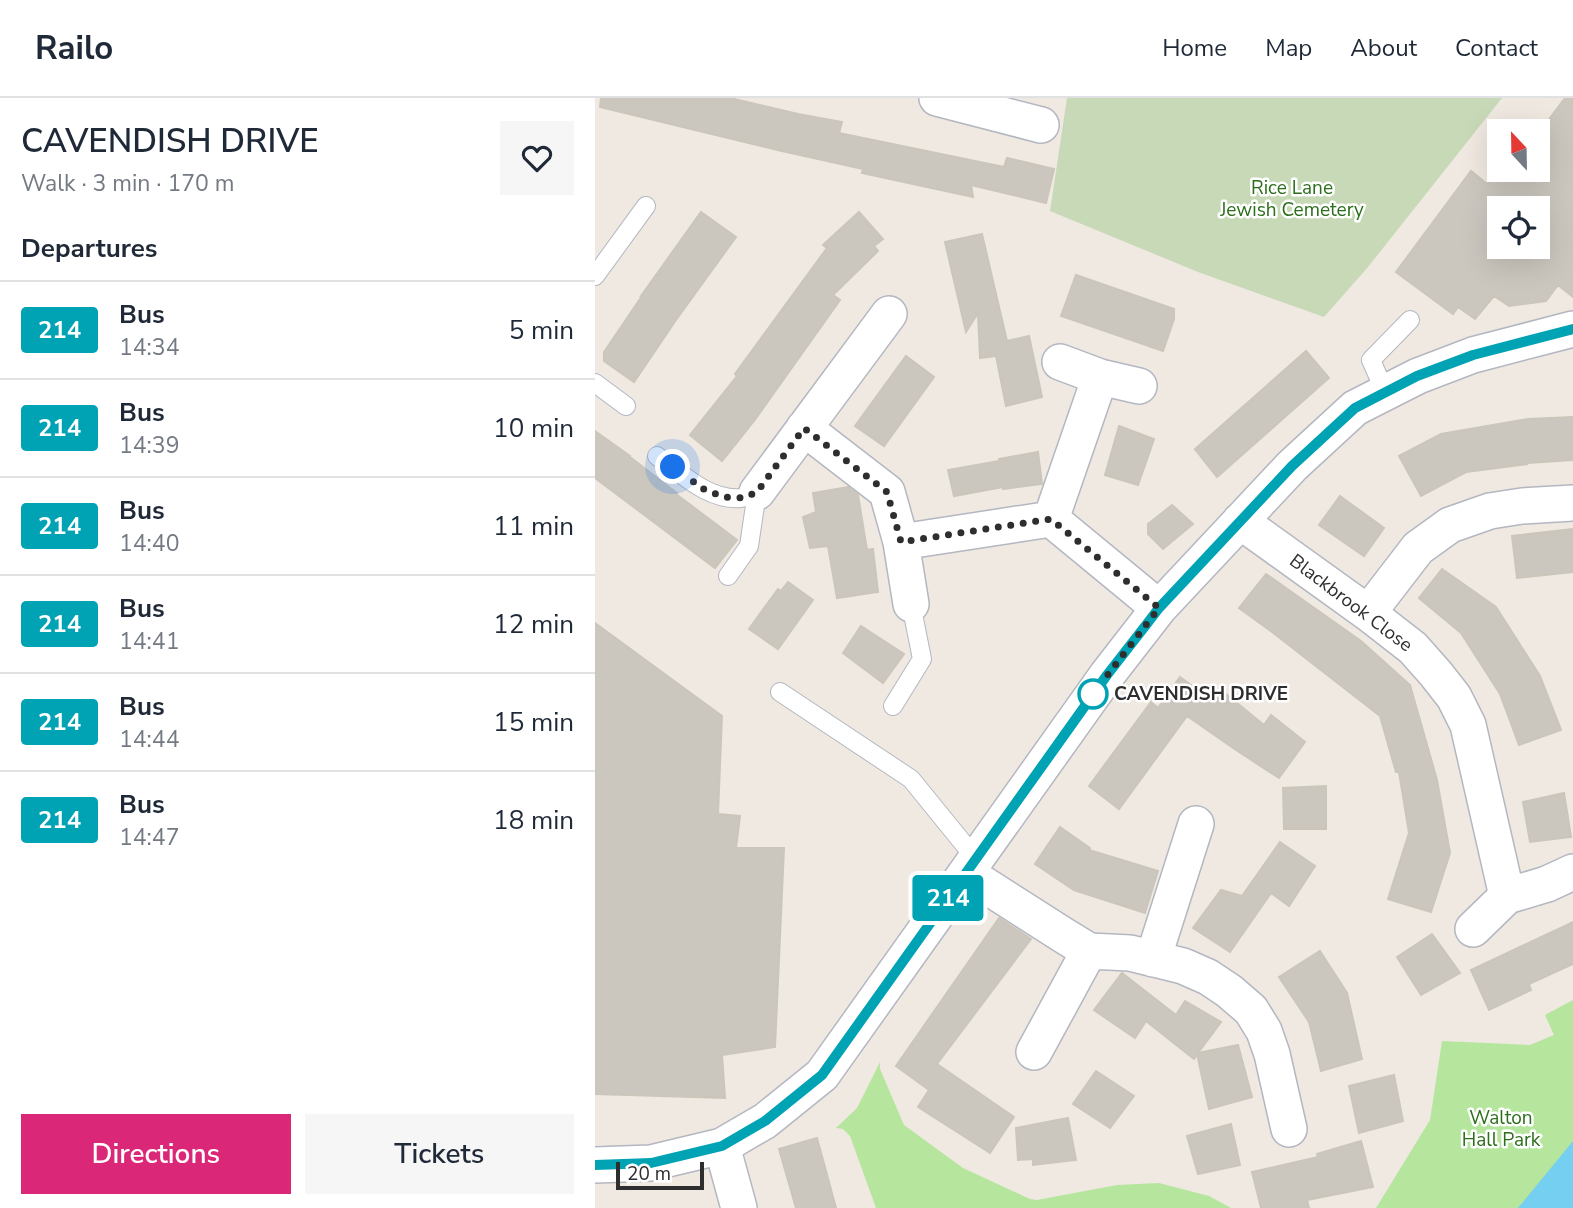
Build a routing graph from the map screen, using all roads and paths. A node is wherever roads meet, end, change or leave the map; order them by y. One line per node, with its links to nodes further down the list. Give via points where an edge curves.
1 (939, 98): 2 (street)
2 (1041, 125)
3 (646, 206): 4 (lane)
4 (595, 276)
5 (888, 314): 14 (street)
6 (1410, 320): 12 (lane, via 1371,360)
7 (1573, 329): 12 (street, via 1473,355)
8 (1061, 362): 9 (street)
9 (1100, 377): 11 (street); 18 (street)
10 (595, 383): 13 (lane)
11 (1139, 386)
12 (1385, 393): 19 (street, via 1355,408)
13 (626, 406)
14 (804, 428): 16 (street); 20 (street, via 887,492)
15 (657, 456): 16 (lane, via 705,490 743,498)
16 (757, 492): 21 (lane, via 749,546)
17 (1573, 503): 24 (street, via 1522,506 1450,525 1418,548)
18 (1051, 519): 20 (street); 23 (street)
19 (1240, 521): 23 (street); 24 (street, Blackbrook Close)
20 (901, 542): 22 (street)
21 (728, 576)
22 (911, 604): 26 (lane, via 922,659)
23 (1159, 608): 28 (street)
24 (1368, 613): 30 (street, Blackbrook Close, via 1413,648 1454,697 1468,725)
25 (780, 692): 28 (lane, via 911,779)
26 (893, 706)
27 (1196, 824): 33 (street)
28 (971, 866): 32 (street); 36 (street, via 822,1075 765,1121)
29 (1573, 872): 30 (street)
30 (1507, 896): 31 (street)
31 (1473, 929)
32 (1089, 951): 33 (street); 34 (street)
33 (1153, 959): 35 (street, via 1208,977 1251,1010 1272,1054)
34 (1034, 1052)
35 (1289, 1129)
36 (722, 1146): 37 (street, via 651,1163); 38 (street)
37 (595, 1166)
38 (739, 1208)

